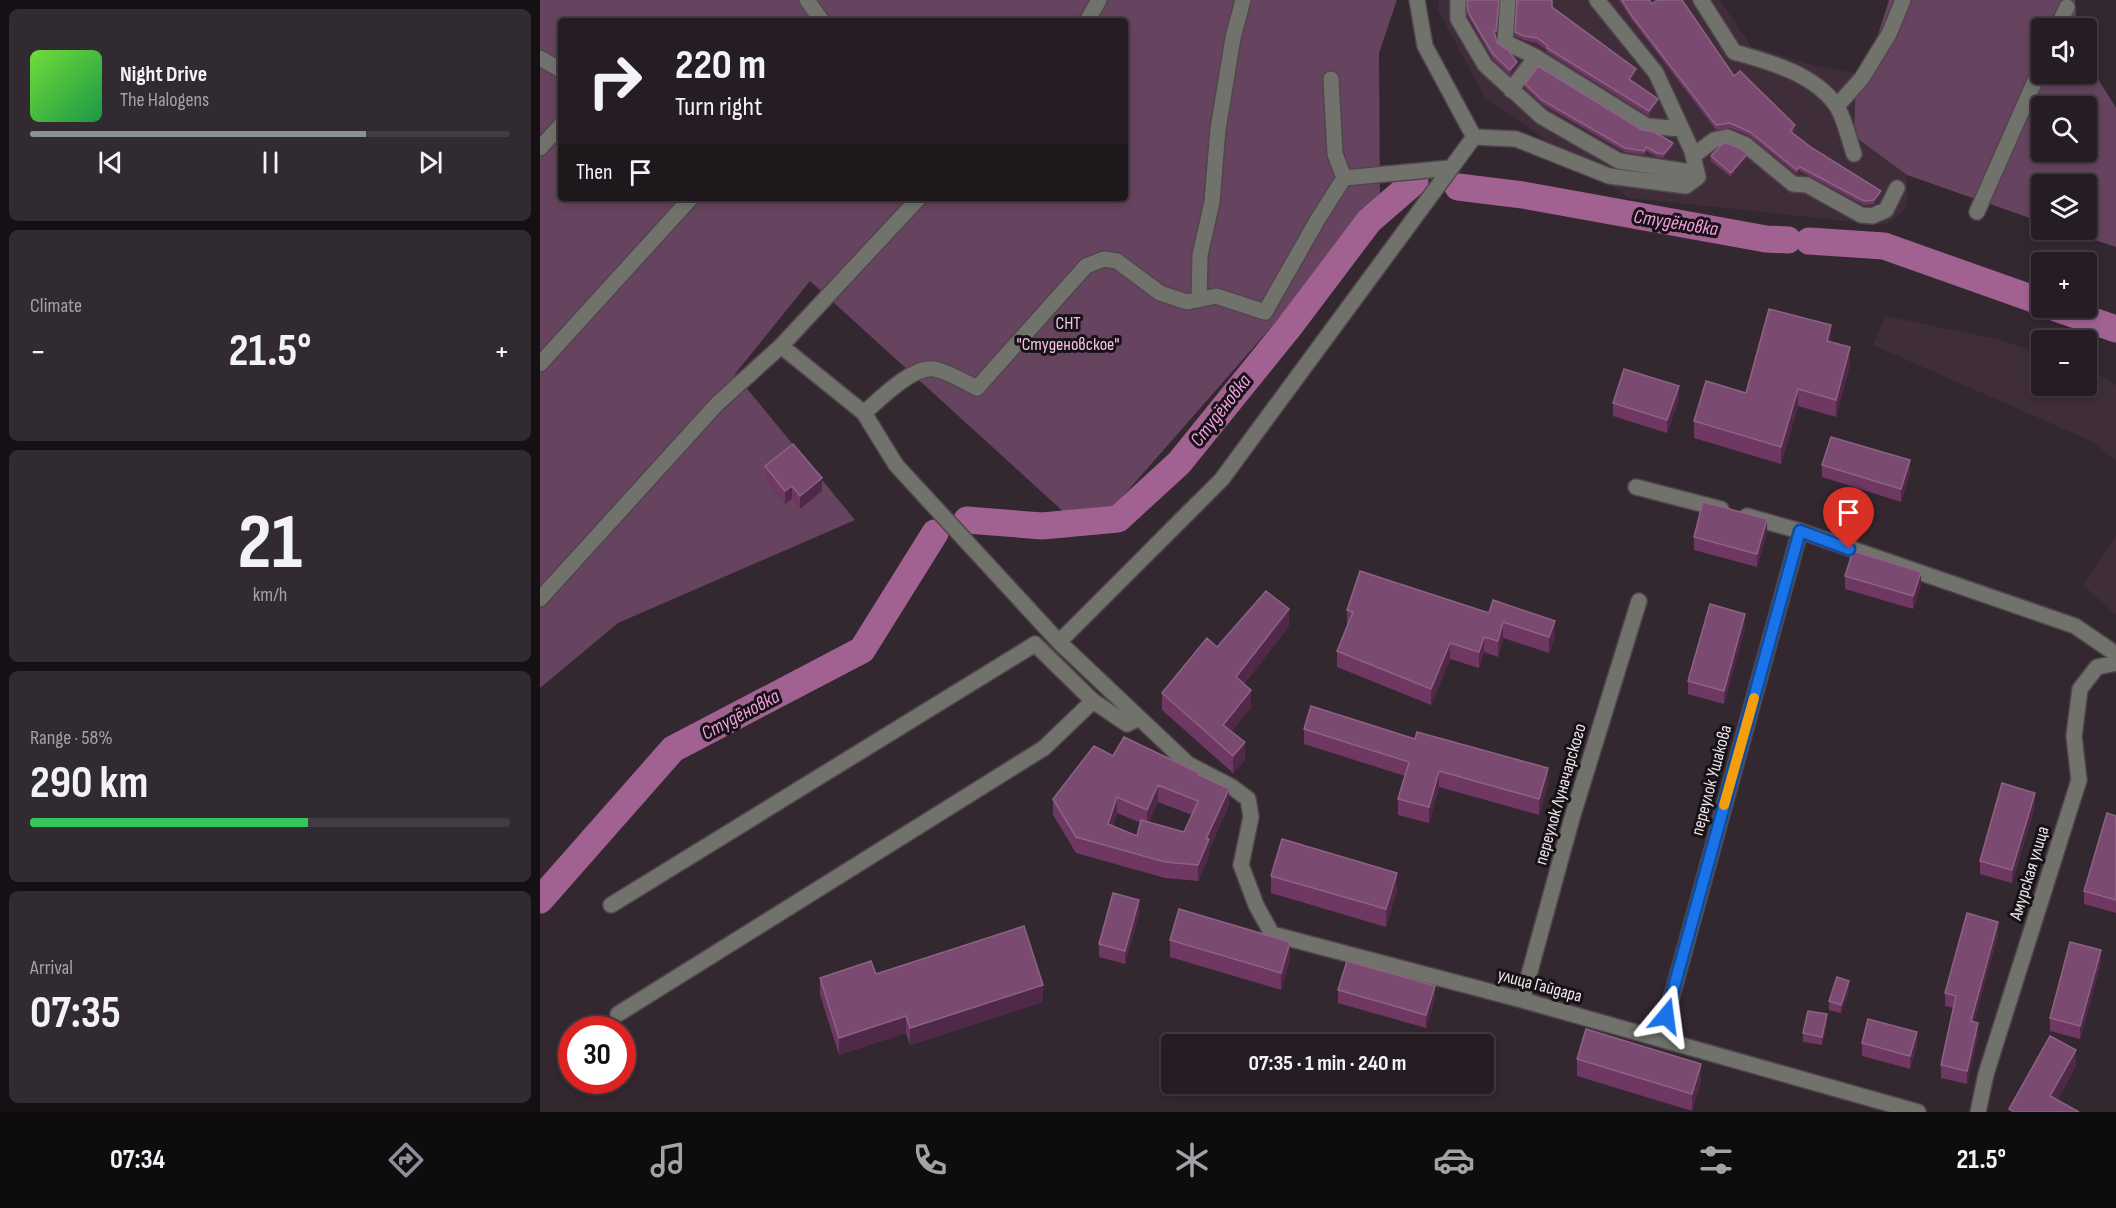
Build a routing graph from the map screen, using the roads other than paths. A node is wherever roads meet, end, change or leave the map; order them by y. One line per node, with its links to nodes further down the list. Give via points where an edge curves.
1 (807, 0): 11 (street)
2 (1099, 0): 12 (street)
3 (1243, 0): 34 (street, via 1218,129 1212,202 1200,255)
4 (1418, 0): 23 (street, via 1425,46)
5 (1458, 0): 19 (street, via 1458,19 1479,56)
6 (1508, 0): 14 (street, via 1505,42)
7 (1597, 0): 22 (street, via 1656,72)
8 (1701, 0): 20 (street, via 1734,52 1813,82)
9 (1903, 0): 20 (street, via 1889,34 1862,78)
10 (2067, 7): 13 (street)
11 (820, 18)
12 (1089, 18)
13 (2062, 18)
14 (1536, 57): 19 (street); 22 (street, via 1647,126)
15 (540, 58): 16 (street)
16 (558, 68)
17 (1331, 79): 29 (street, via 1335,154)
18 (2034, 84): 33 (street)
19 (1511, 90): 28 (street, via 1542,117 1619,161)
20 (1837, 106): 25 (street)
21 (558, 129): 24 (street)
22 (1682, 129): 26 (street)
23 (1474, 137): 27 (street); 28 (street, via 1516,140 1609,176 1686,186 1698,177)
24 (540, 148)
25 (1854, 154)
26 (1693, 156): 28 (street); 30 (street, via 1714,140 1727,137 1746,145 1792,184 1807,184 1861,214 1872,216 1886,210)
27 (1450, 168): 29 (street); 42 (street, via 1222,479)
28 (1697, 173)
29 (1344, 178): 34 (street, via 1265,312 1216,296)
30 (1897, 188)
31 (688, 201): 36 (street)
32 (916, 201): 35 (street)
33 (1977, 212)
34 (1199, 300): 37 (street, via 1186,302 1161,293 1117,261 1104,259 1086,266 977,388 931,369 902,379)
35 (781, 346): 37 (street); 40 (street, via 717,404)
36 (540, 364)
37 (864, 413): 42 (street, via 896,465)
38 (1636, 486): 39 (street)
39 (1800, 531): 43 (street, via 2075,626); 50 (street, переулок Ушакова)
40 (540, 599)
41 (1639, 601): 48 (street, переулок Луначарского, via 1572,818)
42 (1059, 642): 46 (street)
43 (2116, 654)
44 (2116, 663): 52 (street, Амурская улица, via 2097,667 2080,689 2074,736 2079,780 1986,1074)
45 (1093, 701): 46 (street, via 1127,724); 47 (street, via 1035,644); 49 (street, via 1044,748)
46 (1139, 718): 48 (street, улица Гайдара, via 1188,764 1248,799 1251,817 1241,865 1272,934)
47 (610, 905)
48 (1522, 1000): 50 (street, улица Гайдара)
49 (618, 1014)
50 (1660, 1039): 51 (street, улица Гайдара)
51 (1918, 1112)
52 (1978, 1112)

